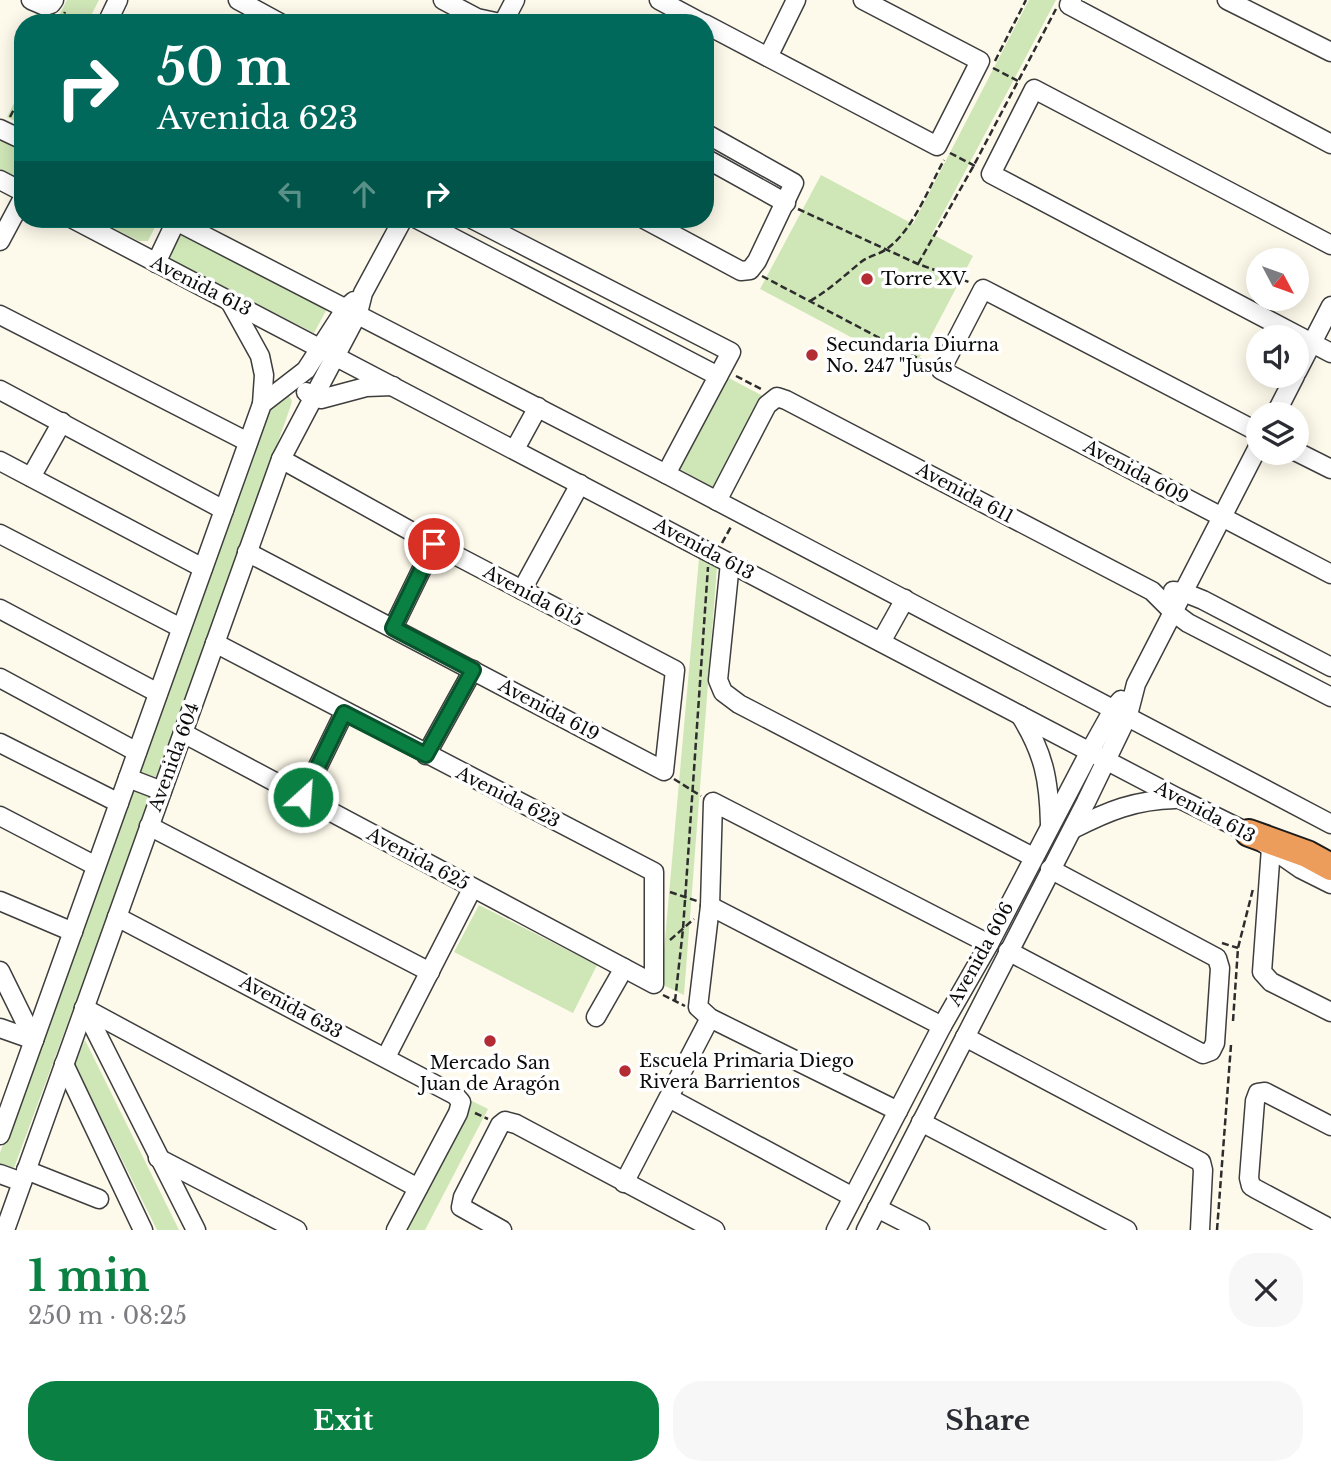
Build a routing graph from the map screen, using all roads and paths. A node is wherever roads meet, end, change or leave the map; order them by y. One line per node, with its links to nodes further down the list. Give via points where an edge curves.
1 (238, 0): 9 (street)
2 (443, 0): 10 (street)
3 (659, 0): 11 (street)
4 (796, 0): 14 (street)
5 (863, 0): 14 (street, via 980,61 937,146)
6 (1027, 0): 15 (path, via 991,67)
7 (1227, 0): 13 (street)
8 (1066, 4): 15 (path); 19 (street)
9 (264, 14)
10 (466, 14)
11 (685, 14)
12 (714, 29): 14 (street)
13 (1331, 52)
14 (768, 57)
15 (1026, 85): 21 (path); 22 (street); 33 (street)
16 (14, 107): 17 (path)
17 (1, 129)
18 (714, 138): 23 (street, via 794,183)
19 (1331, 144)
20 (714, 163): 23 (street)
21 (974, 165): 22 (path); 34 (path, via 948,152 916,213); 36 (path)
22 (991, 174): 44 (street)
23 (786, 203): 34 (path); 37 (street)
24 (14, 213): 32 (street)
25 (90, 228): 35 (street, Avenida 613)
26 (171, 228): 35 (street)
27 (190, 228): 42 (street)
28 (398, 228): 42 (street, Avenida 604)
29 (435, 228): 49 (street)
30 (490, 228): 49 (street, via 732,352)
31 (661, 228): 37 (street, via 741,271)
32 (0, 241)
33 (1331, 245)
34 (886, 250): 36 (path); 40 (path, via 865,259)
35 (156, 263): 39 (street, Avenida 613)
36 (918, 264): 38 (path)
37 (750, 270): 40 (path)
38 (983, 289): 48 (street); 58 (street)
39 (229, 300): 46 (street, Avenida 613); 55 (street, via 260,356)
40 (810, 302): 48 (path)
41 (1331, 306): 44 (street)
42 (352, 311): 46 (street, Avenida 604); 56 (street)
43 (0, 315): 59 (street)
44 (1312, 343): 45 (street); 47 (street)
45 (1309, 349)
46 (329, 352): 50 (street, Avenida 604); 51 (street, Avenida 613); 53 (street, Avenida 604)
47 (1331, 353)
48 (940, 370): 72 (street, Avenida 609)
49 (720, 372): 54 (path); 66 (street)
50 (292, 381): 53 (street); 55 (street, Avenida 604)
51 (393, 386): 53 (street); 60 (street, Avenida 613)
52 (0, 390): 57 (street)
53 (312, 397): 62 (street, Avenida 604)
54 (777, 397): 69 (street, via 766,405); 80 (street, Avenida 611)
55 (262, 404): 59 (street, Avenida 604)
56 (538, 407): 60 (street); 66 (street)
57 (62, 422): 67 (street); 70 (street)
58 (1246, 426)
59 (248, 442): 70 (street, Avenida 604)
60 (515, 449): 68 (street, Avenida 613)
61 (1309, 458): 65 (street)
62 (281, 459): 74 (street, Avenida 615); 75 (street, Avenida 604)
63 (0, 461): 67 (street)
64 (1249, 465): 72 (street, Avenida 606)
65 (1331, 469)
66 (666, 474): 69 (street)
67 (31, 477): 77 (street)
68 (580, 484): 76 (street, Avenida 613); 79 (street)
69 (717, 501): 71 (street)
70 (224, 510): 77 (street, Avenida 604)
71 (739, 512): 76 (path); 82 (street)
72 (1222, 517): 78 (street, Avenida 609); 81 (street, Avenida 606)
73 (0, 534): 85 (street)
74 (434, 544): 79 (street, Avenida 615); 86 (street)
75 (247, 552): 86 (street, Avenida 619); 88 (street, Avenida 604)
76 (723, 559): 87 (street, Avenida 613); 106 (path, via 707,569); 118 (street, via 718,680 723,692)
77 (203, 568): 85 (street, Avenida 604)
78 (1331, 574)
79 (522, 590): 103 (street, Avenida 615, via 676,670)
80 (1152, 590): 81 (street, Avenida 611); 84 (street, Avenida 611)
81 (1184, 592): 84 (street, Avenida 606); 89 (street, Avenida 611)
82 (905, 599): 87 (street); 94 (street)
83 (0, 609): 92 (street)
84 (1173, 612): 93 (street, Avenida 611); 94 (street, Avenida 606)
85 (181, 628): 92 (street, Avenida 604)
86 (393, 628): 90 (street, Avenida 619)
87 (881, 642): 96 (street, Avenida 613)
88 (215, 643): 95 (street, Avenida 623); 97 (street, Avenida 604)
89 (1331, 667)
90 (473, 670): 101 (street); 103 (street, Avenida 619)
91 (0, 678): 100 (street)
92 (158, 693): 100 (street, Avenida 604)
93 (1331, 697)
94 (1121, 712): 99 (street, Avenida 606); 102 (street, Avenida 606); 114 (street)
95 (344, 713): 101 (street, Avenida 623); 107 (street)
96 (1020, 715): 99 (street, Avenida 613); 116 (street, via 1043,759)
97 (183, 733): 105 (street, Avenida 604); 107 (street, Avenida 625)
98 (0, 743): 110 (street)
99 (1090, 751): 102 (street, Avenida 613); 111 (street, Avenida 606)
100 (137, 752): 104 (street, Avenida 604)
101 (426, 755): 122 (street, Avenida 623)
102 (1107, 760): 108 (street, Avenida 613); 113 (street, Avenida 606)
103 (664, 771): 106 (path)
104 (128, 778): 105 (street); 110 (street, Avenida 604)
105 (162, 791): 115 (street, Avenida 604)
106 (691, 791): 109 (path); 126 (path)
107 (303, 797): 125 (street, Avenida 625)
108 (1178, 799): 113 (street, via 1150,799); 117 (street, Avenida 613)
109 (713, 802): 128 (street); 132 (street)
110 (119, 803): 119 (street, Avenida 604)
111 (1061, 805): 113 (street); 116 (street, Avenida 606)
112 (0, 816): 119 (street)
113 (1076, 821): 121 (street, Avenida 606)
114 (1331, 824)
115 (149, 826): 129 (street, Avenida 604); 137 (street)
116 (1050, 826): 118 (street, Avenida 606)
117 (1260, 840): 120 (highway, via 1307,854); 124 (street, Avenida 613); 142 (street, via 1264,977)
118 (1033, 858): 132 (street, Avenida 606)
119 (96, 866): 131 (street, Avenida 604)
120 (1331, 867)
121 (1050, 869): 133 (street, Avenida 606); 133 (street, via 1217,958 1220,968 1211,1051 1203,1054)
122 (654, 879): 126 (path); 134 (street)
123 (1256, 882): 146 (path, via 1238,948)
124 (1331, 884)
125 (472, 889): 135 (street, Avenida 625); 137 (street)
126 (684, 897): 128 (path); 130 (path)
127 (0, 901): 131 (street)
128 (710, 906): 130 (path); 141 (street); 144 (street)
129 (117, 916): 140 (street, Avenida 604); 150 (street, Avenida 633)
130 (683, 929): 134 (path); 139 (path)
131 (73, 932): 148 (street, Avenida 604)
132 (989, 944): 144 (street, Avenida 606)
133 (1008, 951): 147 (street, Avenida 606)
134 (654, 953): 138 (street)
135 (624, 968): 138 (street, Avenida 625); 143 (street)
136 (0, 971): 148 (street)
137 (430, 972): 150 (street)
138 (654, 984): 139 (path)
139 (675, 1001): 141 (path)
140 (84, 1008): 151 (street, Avenida 604); 160 (street); 166 (street)
141 (704, 1012): 152 (street); 155 (street)
142 (1331, 1013)
143 (596, 1017)
144 (942, 1026): 155 (street, Avenida 606)
145 (0, 1028): 148 (street)
146 (1232, 1028)
147 (965, 1037): 156 (street, Avenida 606); 182 (street, via 1201,1162)
148 (34, 1040): 154 (street, Avenida 604)
149 (1231, 1042): 183 (path)
150 (386, 1057): 153 (street, Avenida 633, via 455,1095)
151 (64, 1064): 164 (street, Avenida 604); 172 (street)
152 (669, 1098): 165 (street); 167 (street)
153 (461, 1104): 157 (path); 166 (street)
154 (4, 1110): 159 (street, Avenida 604)
155 (898, 1111): 161 (street, Avenida 606)
156 (921, 1122): 162 (street, Avenida 606); 181 (street)
157 (502, 1123): 165 (street, via 516,1124); 176 (street, via 461,1207)
158 (1331, 1126): 170 (street, via 1265,1092 1258,1093 1249,1178 1251,1186)
159 (0, 1135)
160 (158, 1158): 173 (street); 174 (street)
161 (873, 1160): 162 (street); 167 (street, Avenida 606)
162 (896, 1172): 169 (street, Avenida 606)
163 (0, 1174): 164 (street)
164 (24, 1176): 168 (street); 171 (street, Avenida 604)
165 (624, 1182): 177 (street)
166 (418, 1188): 175 (street)
167 (853, 1197): 178 (street, Avenida 606)
168 (99, 1199)
169 (877, 1208): 179 (street, Avenida 606); 180 (street)
170 (1331, 1229)
171 (5, 1230)
172 (143, 1230)
173 (195, 1230)
174 (297, 1230)
175 (396, 1230)
176 (502, 1230)
177 (715, 1230)
178 (836, 1230)
179 (866, 1230)
180 (920, 1230)
181 (1127, 1230)
182 (1200, 1230)
183 (1217, 1230)

